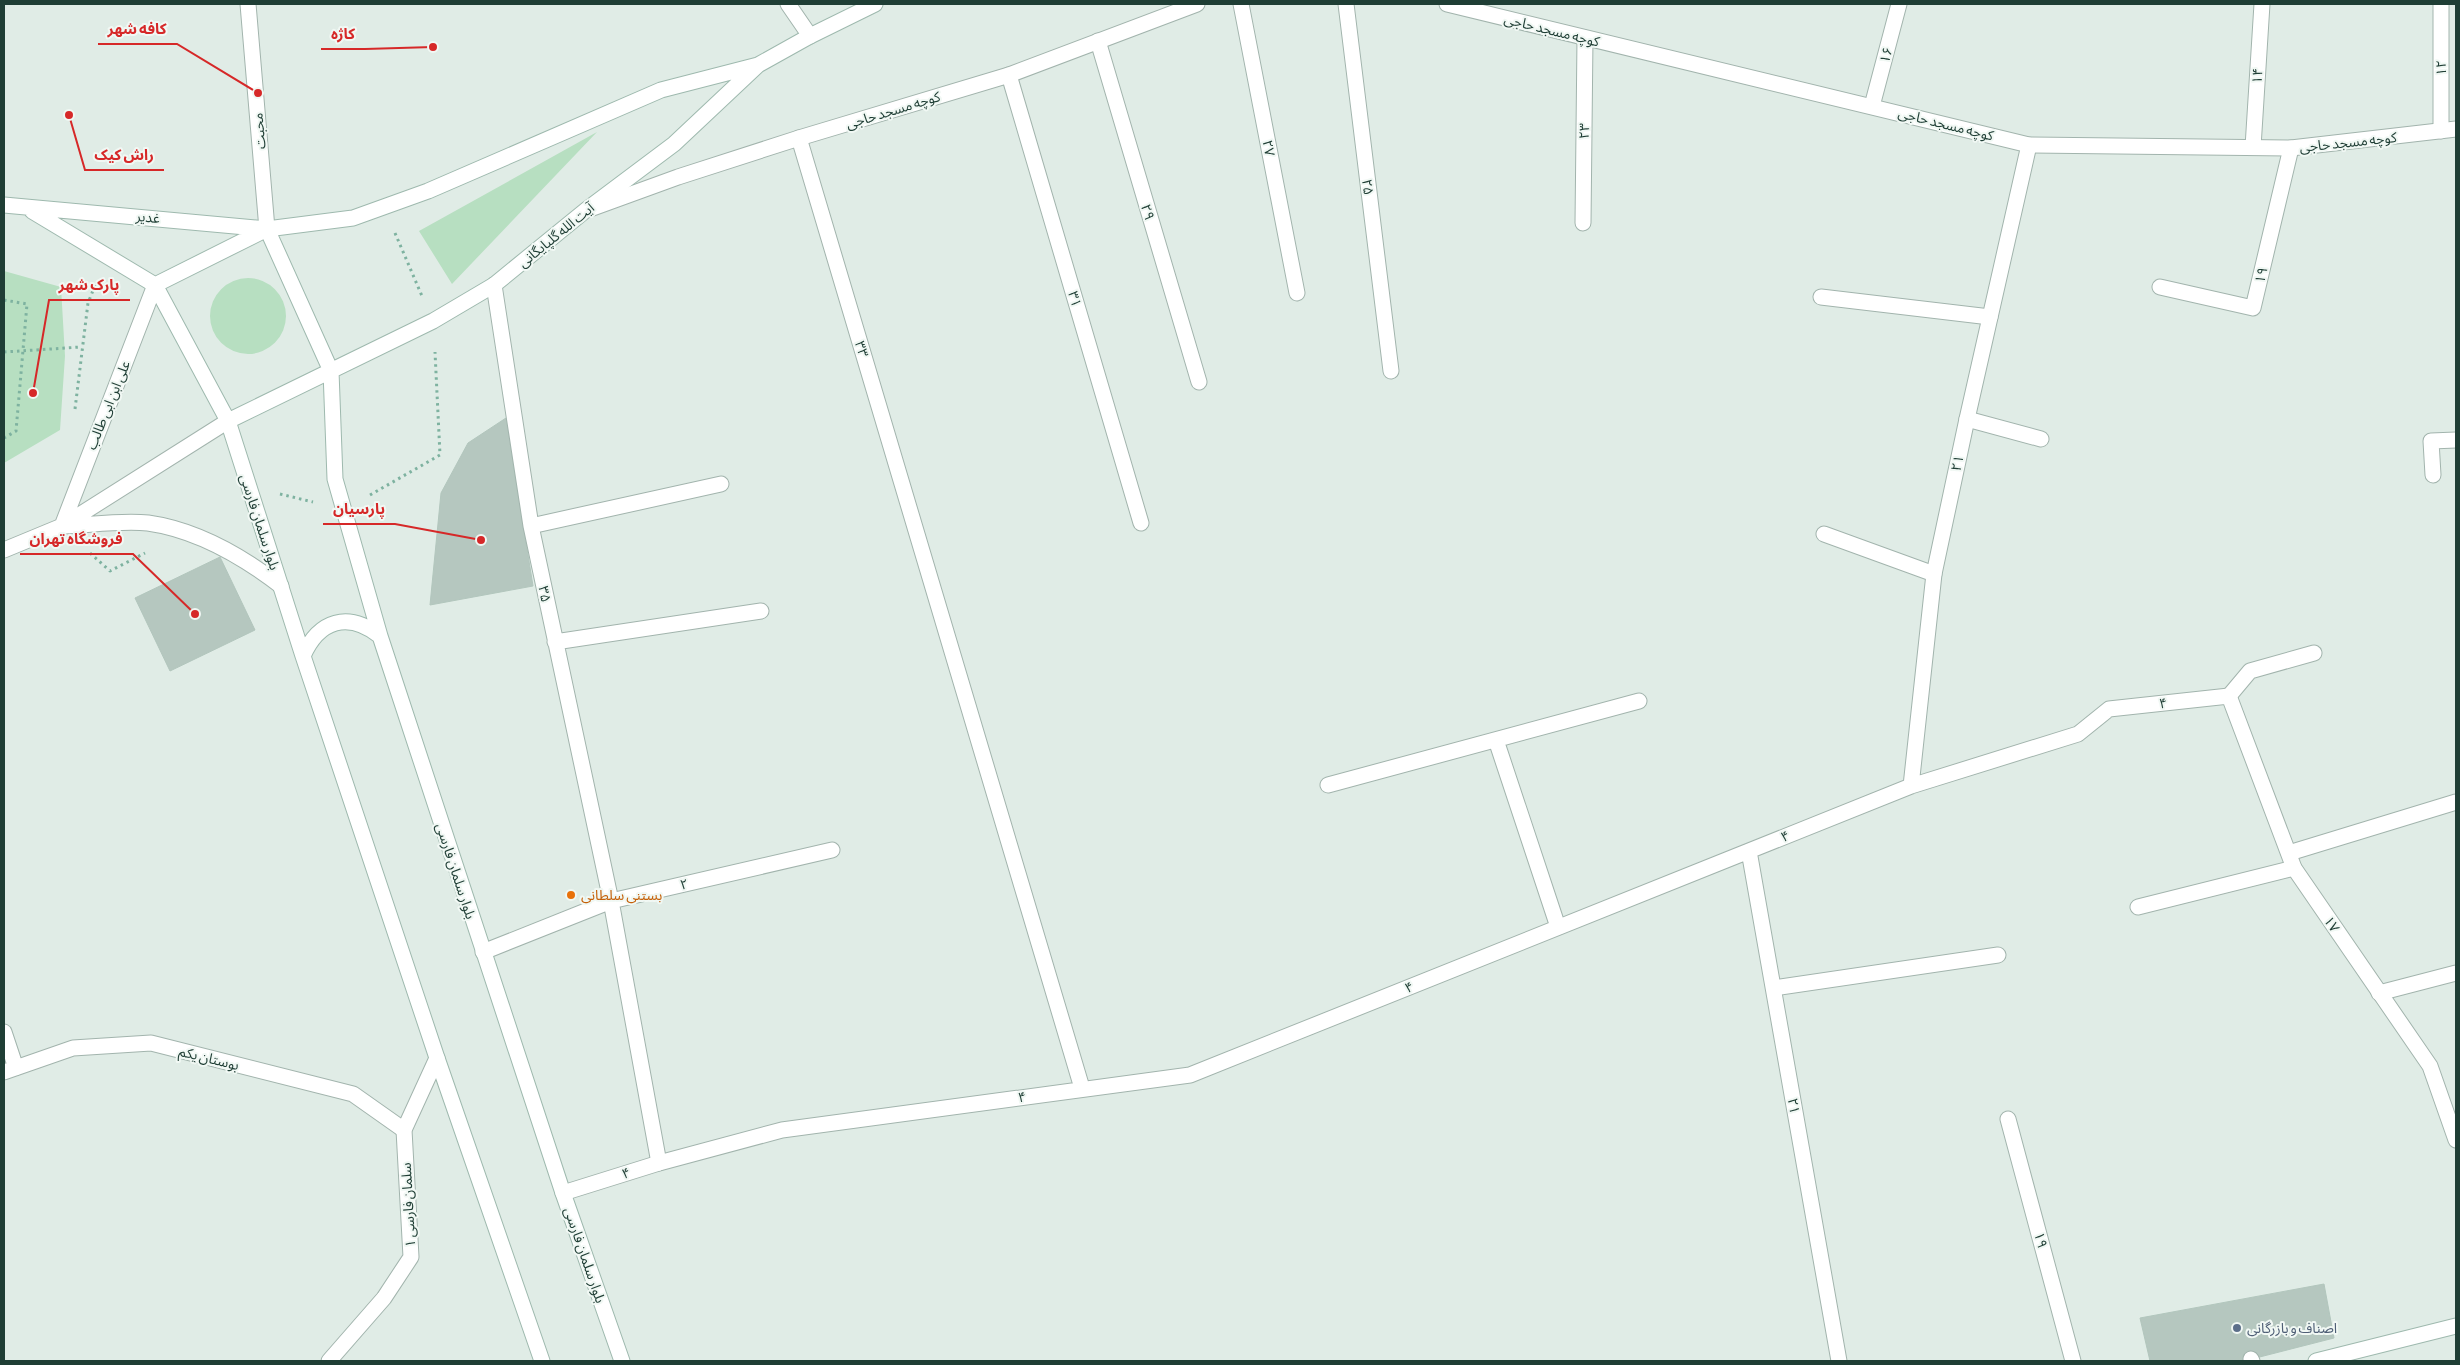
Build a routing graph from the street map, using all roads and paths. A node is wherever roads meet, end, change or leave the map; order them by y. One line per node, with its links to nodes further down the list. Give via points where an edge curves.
1 (248, 4): 27 (street, محبت)
2 (788, 4): 11 (street)
3 (875, 4): 11 (street, آیت الله گلپایگانی)
4 (1197, 4): 13 (street, کوچه مسجد حاجی)
5 (1241, 4): 31 (street, ۲۷)
6 (1346, 4): 39 (street, ۲۵)
7 (1447, 4): 12 (street, کوچه مسجد حاجی)
8 (1900, 4): 16 (street, ۱۶)
9 (2262, 4): 21 (street, ۱۴)
10 (2440, 4): 18 (street, ۱۲)
11 (810, 36): 14 (street, آیت الله گلپایگانی)
12 (1584, 38): 16 (street, کوچه مسجد حاجی); 26 (street, ۲۳)
13 (1098, 41): 15 (street, کوچه مسجد حاجی); 40 (street, ۲۹)
14 (758, 65): 25 (street, آیت الله گلپایگانی, via 674,144); 27 (street, آیت الله گلپایگانی, via 662,90 428,191 352,218)
15 (1009, 75): 19 (street, کوچه مسجد حاجی); 48 (street, ۳۱)
16 (1872, 106): 20 (street, کوچه مسجد حاجی)
17 (2456, 129): 18 (street, کوچه مسجد حاجی)
18 (2440, 131): 22 (street, کوچه مسجد حاجی)
19 (799, 138): 25 (street, کوچه مسجد حاجی); 81 (street, ۳۳)
20 (2029, 145): 21 (street, کوچه مسجد حاجی); 34 (street, ۲۱)
21 (2253, 148): 22 (street, کوچه مسجد حاجی)
22 (2291, 148): 30 (street, ۱۹, via 2253,308)
23 (4, 205): 24 (street, غدیر)
24 (28, 209): 27 (street, غدیر, via 110,213); 28 (street, غدیر)
25 (586, 210): 29 (street, آیت الله گلپایگانی)
26 (1583, 224)
27 (267, 229): 28 (street); 38 (street, محبت)
28 (155, 284): 42 (street, بلوار سلمان فارسی); 49 (street, علی ابن ابی طالب)
29 (494, 285): 38 (street, آیت الله گلپایگانی, via 433,321); 50 (street, ۳۵)
30 (2160, 287)
31 (1298, 293)
32 (1821, 297): 34 (street)
33 (4, 300): 36 (path, via 27,304)
34 (1990, 317): 41 (street, ۲۱)
35 (82, 347): 36 (path)
36 (24, 349): 37 (path); 43 (path, via 16,431)
37 (4, 352)
38 (331, 371): 42 (street, آیت الله گلپایگانی); 56 (street, بلوار سلمان فارسی, via 335,479)
39 (1391, 371)
40 (1199, 382)
41 (1967, 419): 44 (street); 53 (street, ۲۱)
42 (228, 422): 49 (street); 54 (street, بلوار سلمان فارسی)
43 (4, 438)
44 (2041, 439)
45 (2456, 440): 46 (street, via 2431,441)
46 (2433, 475)
47 (721, 484): 50 (street)
48 (1142, 524)
49 (62, 526): 52 (street); 54 (street, via 147,523 186,532 252,564)
50 (531, 526): 57 (street, ۳۵)
51 (1824, 534): 53 (street)
52 (4, 550)
53 (1934, 574): 64 (street, ۲۱)
54 (281, 586): 59 (street, بلوار سلمان فارسی)
55 (761, 611): 57 (street)
56 (380, 636): 59 (street, via 358,623 333,624 319,630); 73 (street, بلوار سلمان فارسی)
57 (555, 642): 70 (street, ۳۵)
58 (2314, 653): 60 (street, via 2250,671)
59 (303, 656): 79 (street, بلوار سلمان فارسی)
60 (2229, 696): 64 (street, ۴, via 2109,710 2078,734); 68 (street, ۱۷)
61 (1639, 701): 62 (street)
62 (1496, 740): 63 (street); 72 (street)
63 (1328, 785)
64 (1911, 786): 67 (street, ۴)
65 (2456, 802): 68 (street)
66 (832, 850): 70 (street, ۲)
67 (1749, 851): 72 (street, ۴); 76 (street, ۲۱)
68 (2289, 853): 69 (street, ۱۷)
69 (2294, 868): 71 (street); 77 (street, ۱۷)
70 (611, 901): 73 (street, ۲); 85 (street, ۳۵)
71 (2138, 907)
72 (1558, 927): 81 (street, ۴, via 1190,1074)
73 (483, 952): 86 (street, بلوار سلمان فارسی)
74 (1998, 955): 76 (street)
75 (2456, 973): 77 (street)
76 (1774, 988): 91 (street, ۲۱)
77 (2379, 993): 84 (street, ۱۷, via 2430,1066)
78 (4, 1032): 80 (street)
79 (437, 1058): 83 (street, سلمان فارسی ۱); 89 (street, بلوار سلمان فارسی)
80 (10, 1070): 83 (street, بوستان یکم, via 73,1048 151,1043 353,1094)
81 (1082, 1088): 85 (street, ۴, via 782,1130)
82 (2008, 1119): 92 (street, ۱۹)
83 (404, 1130): 88 (street, سلمان فارسی ۱, via 411,1257 384,1298)
84 (2456, 1140)
85 (660, 1163): 86 (street, ۴)
86 (563, 1193): 90 (street, بلوار سلمان فارسی)
87 (2456, 1326): 93 (street)
88 (329, 1361)
89 (542, 1361)
90 (622, 1361)
91 (1839, 1361)
92 (2073, 1361)
93 (2316, 1361)

